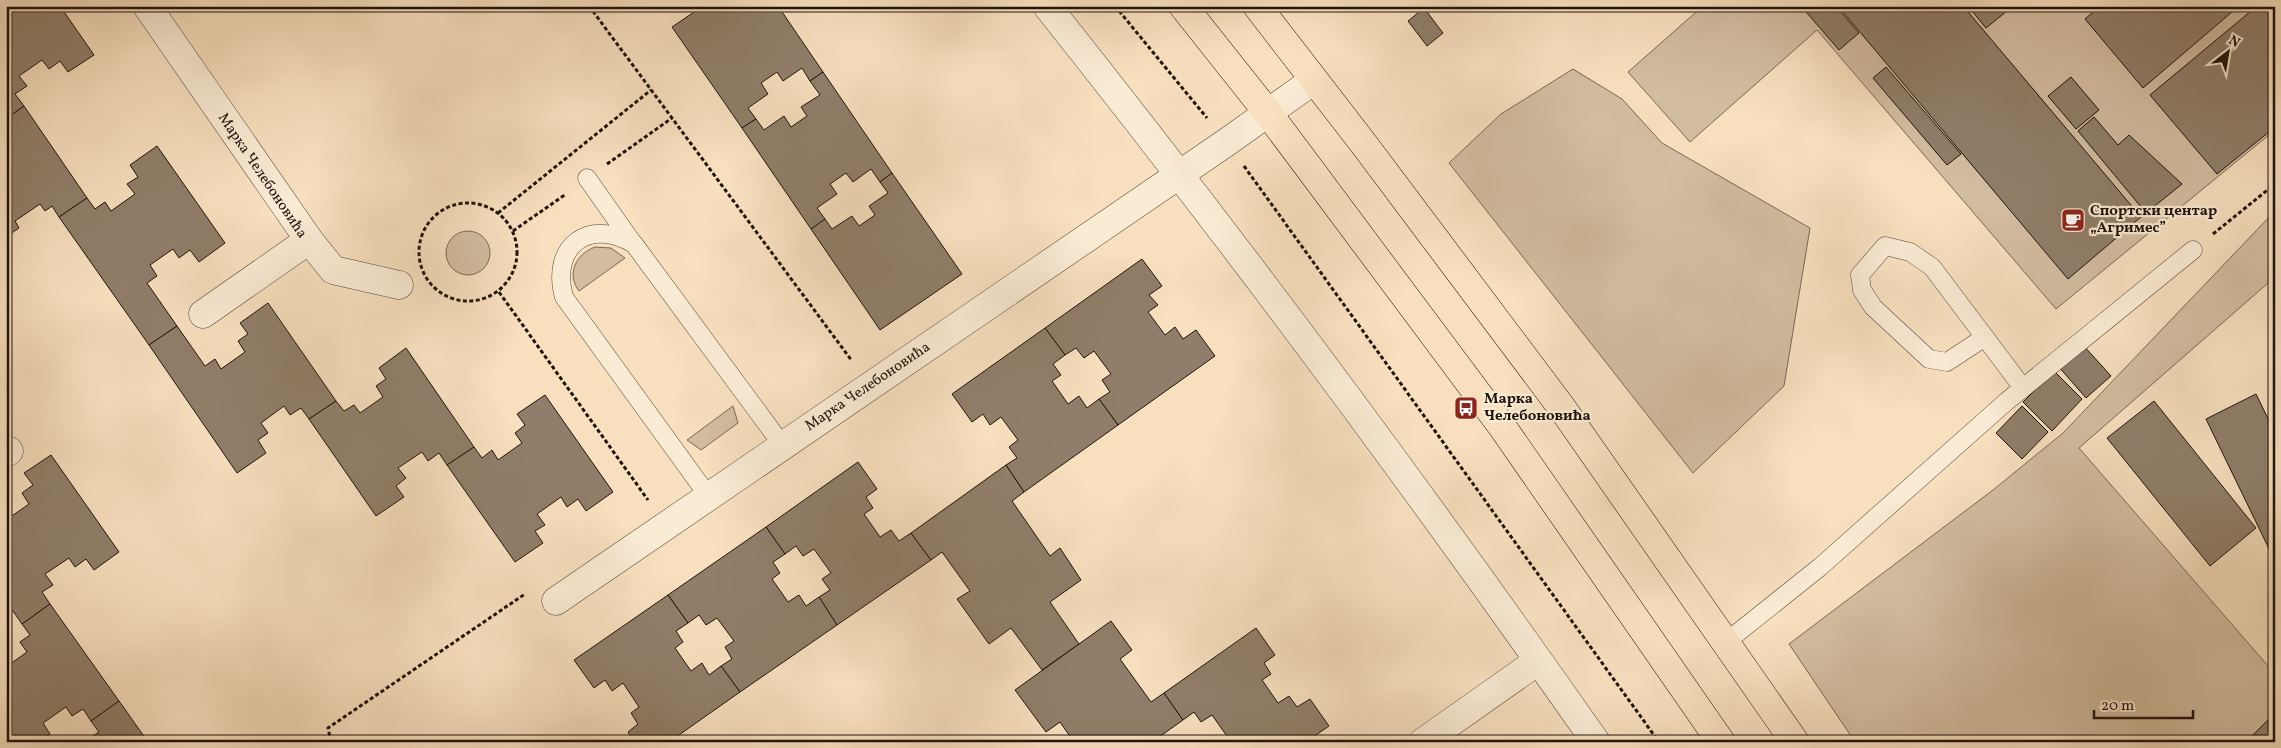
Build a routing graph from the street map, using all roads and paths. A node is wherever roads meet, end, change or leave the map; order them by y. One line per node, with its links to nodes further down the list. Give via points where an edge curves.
1 (147, 6): 15 (street, Марка Челебоновића)
2 (589, 6): 8 (path)
3 (1047, 6): 11 (street)
4 (1115, 6): 10 (path)
5 (1183, 6): 9 (main road)
6 (1256, 6): 7 (main road)
7 (1314, 80): 9 (street, Марка Челебоновића); 28 (main road, via 1562,408)
8 (651, 90): 14 (path); 22 (path)
9 (1268, 113): 10 (street, Марка Челебоновића); 34 (main road, via 1500,425)
10 (1227, 142): 11 (street, Марка Челебоновића); 33 (path)
11 (1181, 174): 22 (street, Марка Челебоновића); 29 (street, via 1359,410)
12 (587, 178): 16 (lane)
13 (2275, 184): 17 (path)
14 (498, 214): 19 (path, via 513,231 518,247 510,279); 19 (path, via 474,203 458,204 443,210 430,220 422,234 419,249 420,265 438,292 468,302)
15 (309, 240): 18 (street, via 333,270); 20 (street, Марка Челебоновића)
16 (634, 244): 24 (lane); 25 (lane, via 619,235 602,232 584,237 570,248 561,262 559,280 564,297)
17 (2193, 250): 23 (lane)
18 (399, 286)
19 (498, 292): 26 (path)
20 (203, 314)
21 (1985, 337): 21 (lane, via 1932,267 1910,252 1885,246 1860,275 1862,290 1873,307 1929,359 1948,362); 23 (lane)
22 (871, 386): 24 (street, Марка Челебоновића)
23 (2023, 388): 28 (lane, via 1820,567)
24 (783, 446): 25 (street, Марка Челебоновића)
25 (709, 497): 26 (street, Марка Челебоновића)
26 (666, 526): 27 (street, Марка Челебоновића)
27 (544, 596): 31 (path, via 328,728)
28 (1726, 642): 35 (main road)
29 (1538, 661): 30 (street); 32 (street)
30 (1590, 740)
31 (331, 742)
32 (1423, 742)
33 (1659, 742)
34 (1721, 742)
35 (1795, 742)

